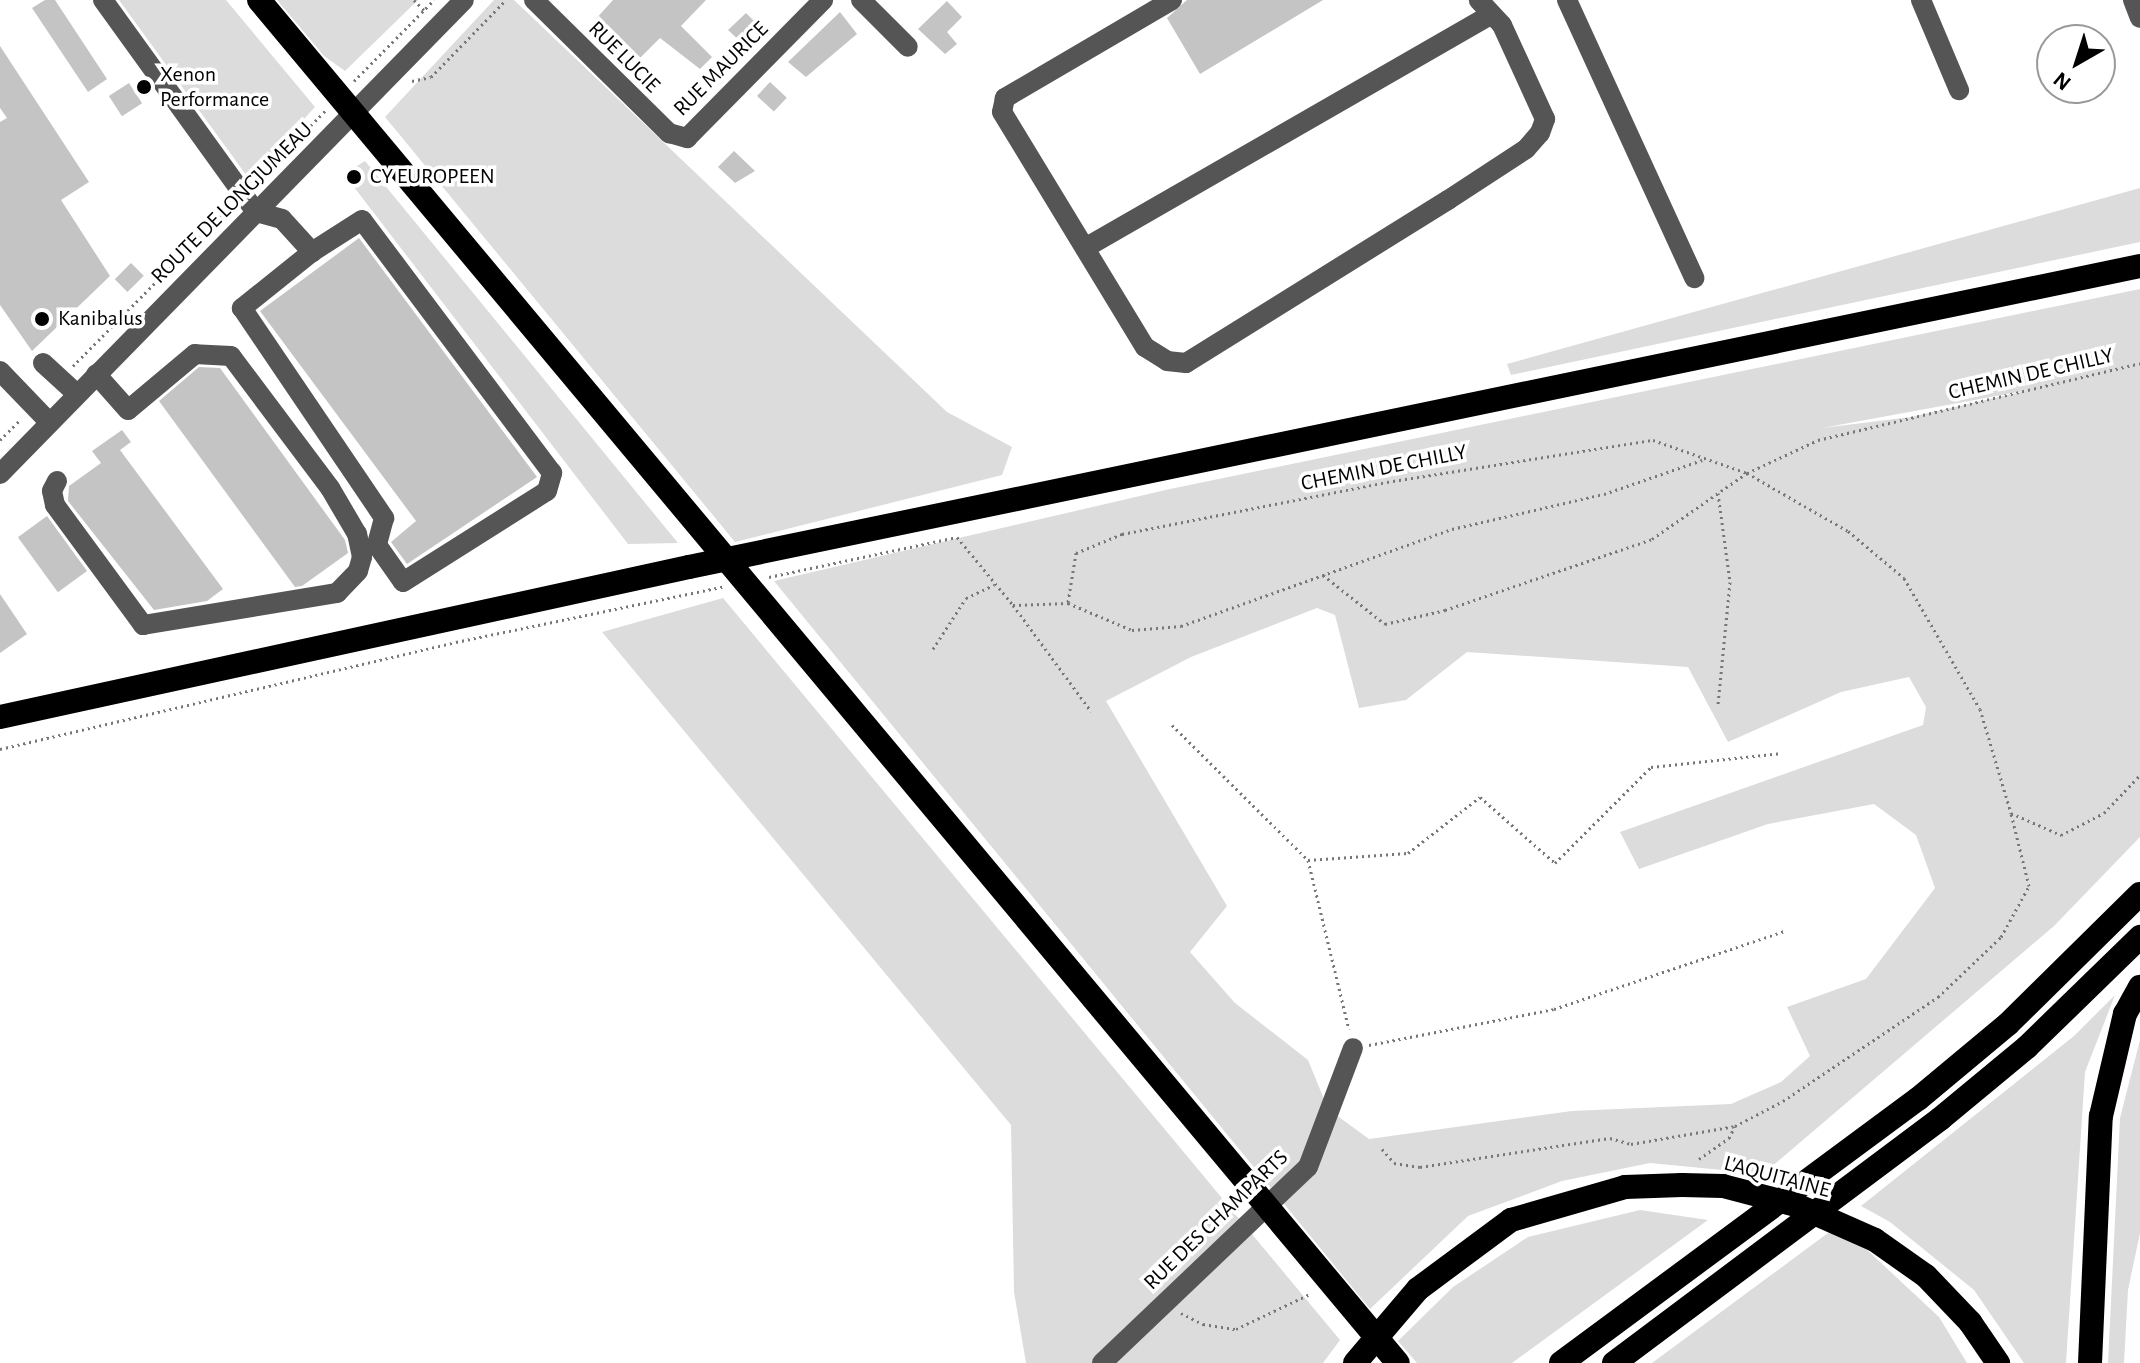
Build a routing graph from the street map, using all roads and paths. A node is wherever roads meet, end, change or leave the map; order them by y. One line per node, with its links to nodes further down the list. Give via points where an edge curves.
1 (103, 0): 25 (street)
2 (249, 0): 19 (highway)
3 (259, 0): 19 (highway)
4 (414, 0): 16 (path)
5 (434, 0): 16 (path)
6 (464, 0): 26 (street, ROUTE DE LONGJUMEAU)
7 (506, 0): 20 (path, via 431,77)
8 (534, 0): 24 (street, RUE LUCIE, via 669,133)
9 (823, 0): 24 (street, RUE MAURICE)
10 (861, 0): 18 (street)
11 (1172, 0): 27 (street, via 1002,103 1002,112)
12 (1567, 0): 30 (street)
13 (1921, 0): 22 (street)
14 (2133, 0): 17 (street)
15 (1486, 7): 27 (street); 27 (street, via 1502,25 1545,119 1526,149 1186,363 1167,361 1145,347)
16 (424, 10): 21 (path)
17 (2140, 18)
18 (908, 47)
19 (321, 80): 47 (highway, via 706,542)
20 (404, 83)
21 (349, 86)
22 (1959, 90)
23 (328, 108): 25 (path)
24 (687, 138)
25 (242, 195): 26 (street); 35 (path)
26 (256, 212): 28 (street, via 282,219); 34 (street, ROUTE DE LONGJUMEAU)
27 (1085, 248)
28 (312, 252): 28 (street, via 362,220 552,473 547,491 403,582 377,545 384,518 242,308)
29 (2140, 266): 53 (highway, via 689,567)
30 (1694, 278)
31 (43, 363): 35 (street)
32 (2139, 364): 41 (path, CHEMIN DE CHILLY, via 1818,440)
33 (0, 371): 37 (street)
34 (96, 374): 36 (street, ROUTE DE LONGJUMEAU); 43 (street, via 128,410 195,354 231,356 322,477 357,534 362,557 358,571 337,593 143,625 55,505 52,491)
35 (61, 379): 36 (street)
36 (77, 394): 38 (street, ROUTE DE LONGJUMEAU)
37 (34, 406): 38 (street); 39 (path)
38 (49, 422): 42 (street, ROUTE DE LONGJUMEAU)
39 (0, 440)
40 (1702, 460): 41 (path, CHEMIN DE CHILLY); 45 (path, via 1604,494 1452,529); 48 (path, CHEMIN DE CHILLY, via 1653,440 1393,481 1122,534 1076,553)
41 (1747, 473): 44 (path, CHEMIN DE CHILLY); 58 (path, via 1848,531 1904,578 1980,709)
42 (0, 474)
43 (57, 481)
44 (1718, 493): 45 (path, CHEMIN DE CHILLY, via 1652,539 1445,610 1385,624); 51 (path, via 1730,582)
45 (1323, 575): 48 (path, via 1181,626 1132,630)
46 (994, 585): 47 (path, via 957,537); 49 (path); 50 (path, via 966,598)
47 (751, 587): 55 (path, via 440,646); 68 (highway, via 1285,1234)
48 (1068, 603): 49 (path)
49 (1013, 605): 52 (path)
50 (933, 649)
51 (1718, 704)
52 (1091, 711)
53 (0, 717)
54 (1172, 725): 59 (path)
55 (0, 749)
56 (1781, 753): 59 (path, via 1651,767 1555,863 1480,797 1408,853)
57 (2140, 775): 58 (path, via 2104,813 2061,835)
58 (2011, 813): 65 (path, via 2029,886 2001,937 1938,997 1783,1101)
59 (1308, 860): 64 (path)
60 (2140, 894): 74 (highway, via 2008,1024 1929,1090)
61 (1785, 931): 64 (path, via 1554,1009)
62 (2140, 937): 75 (highway, via 2037,1037 1940,1119)
63 (2140, 987): 77 (highway, via 2125,1014 2101,1116)
64 (1353, 1048): 69 (street, RUE DES CHAMPARTS, via 1308,1167)
65 (1735, 1126): 66 (path, via 1631,1144 1610,1138 1420,1167 1394,1163); 67 (path, via 1729,1138)
66 (1382, 1149)
67 (1699, 1159)
68 (1323, 1290): 69 (path, via 1236,1329 1203,1324); 72 (highway); 73 (highway)
69 (1163, 1304): 70 (street, RUE DES CHAMPARTS)
70 (1102, 1363)
71 (1355, 1363): 76 (highway, L'AQUITAINE, via 1418,1289 1511,1220 1625,1187 1682,1185 1723,1186 1825,1215 1875,1240 1926,1276 1970,1322)
72 (1386, 1363)
73 (1398, 1363)
74 (1561, 1363)
75 (1614, 1363)
76 (1998, 1363)
77 (2090, 1363)

